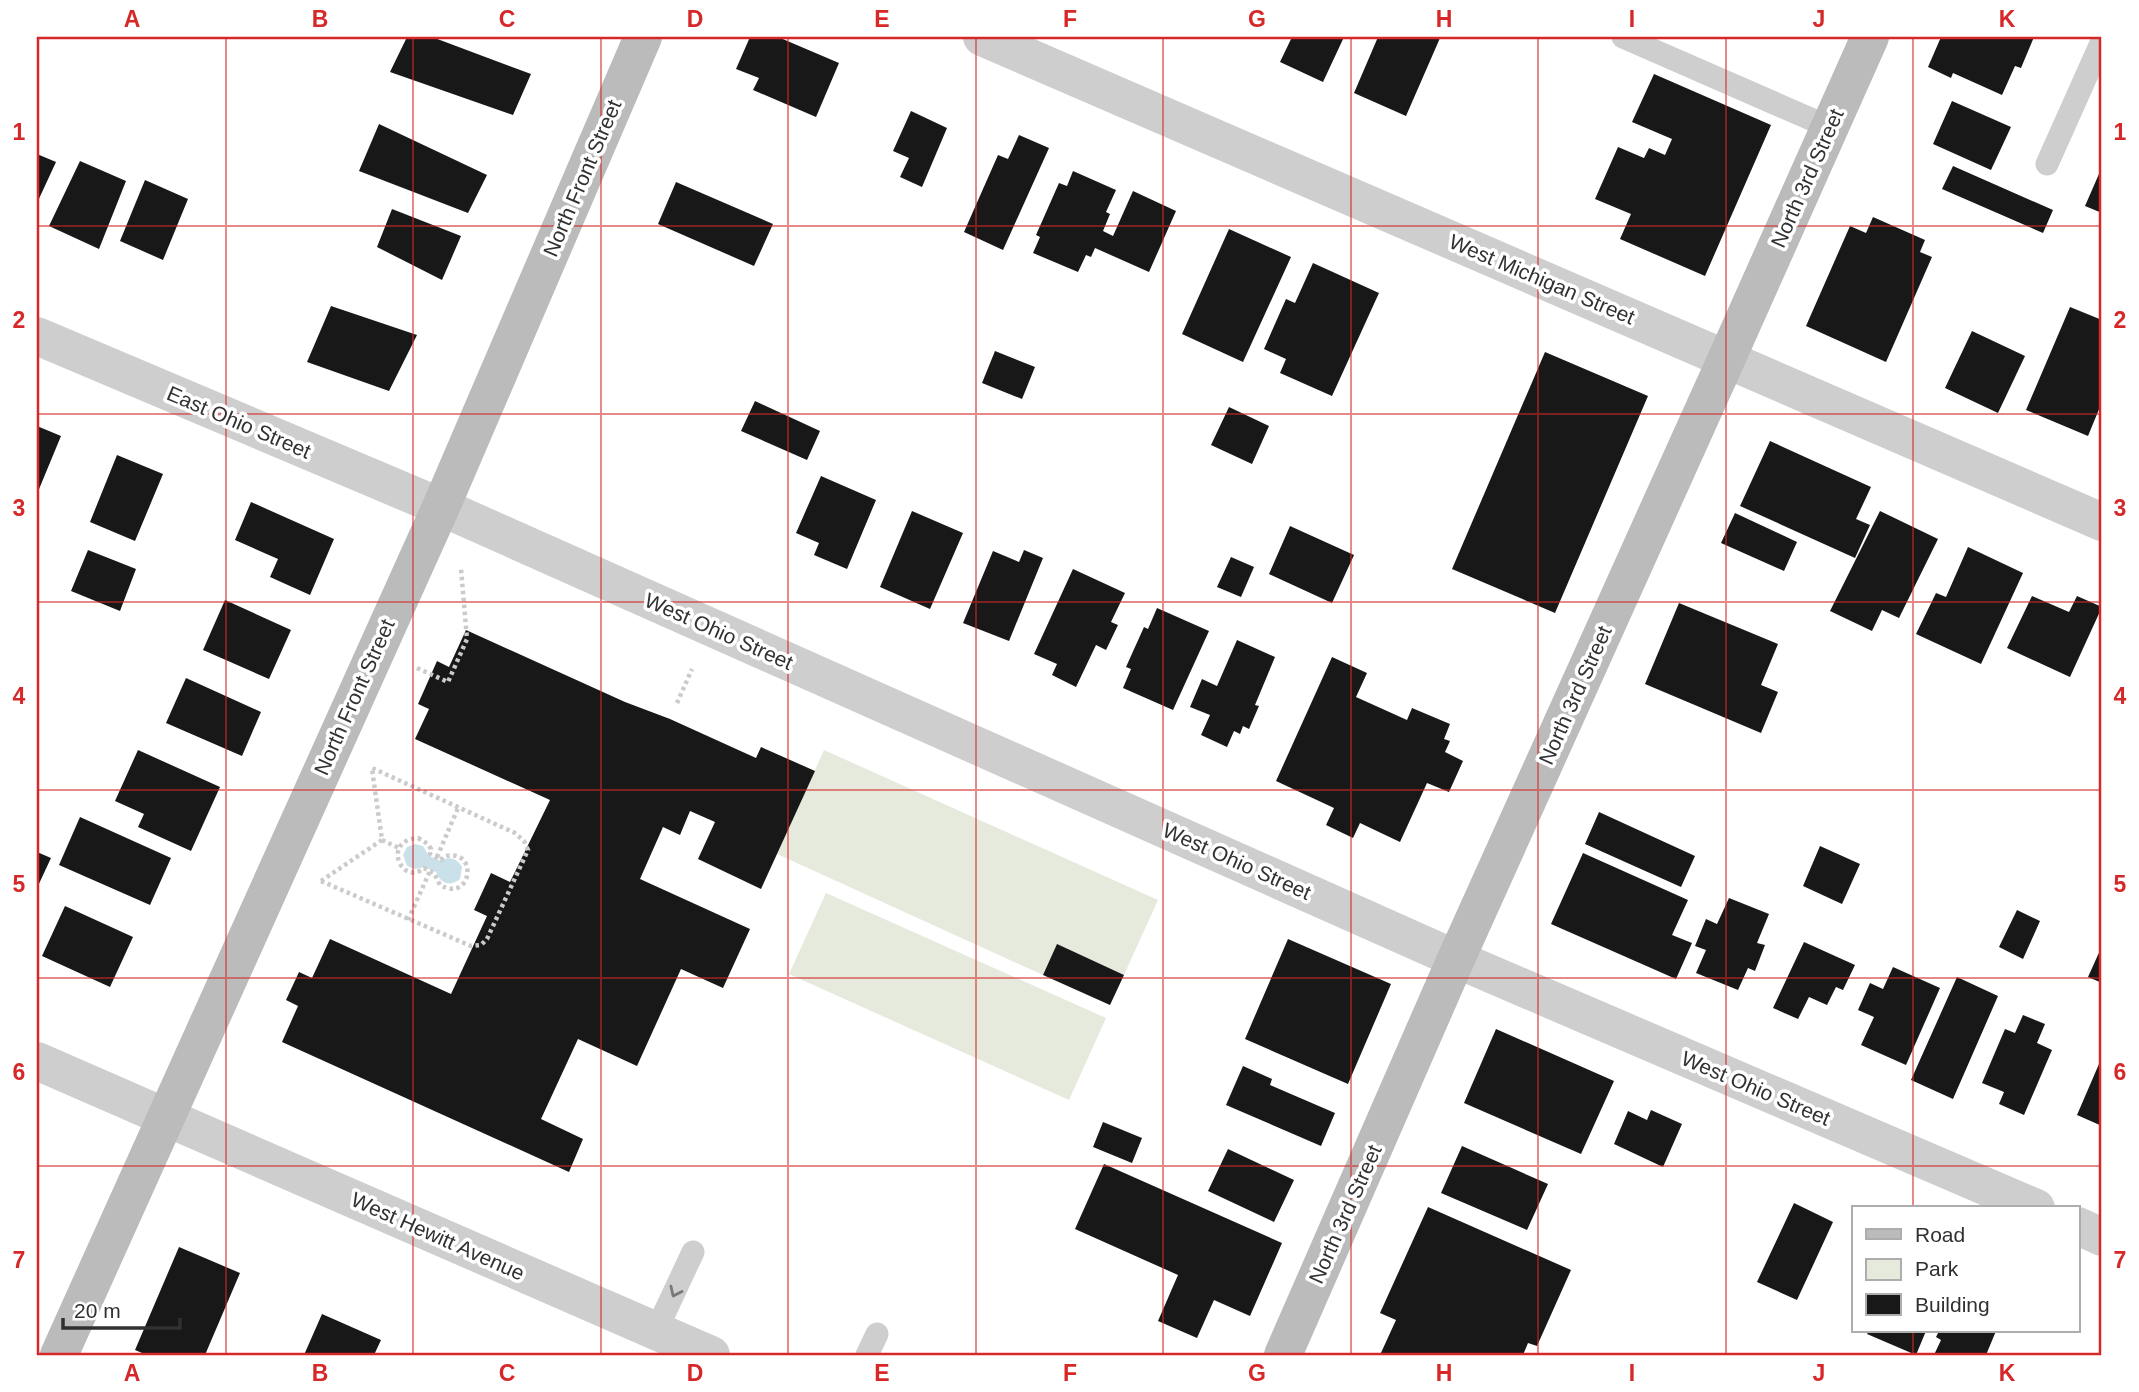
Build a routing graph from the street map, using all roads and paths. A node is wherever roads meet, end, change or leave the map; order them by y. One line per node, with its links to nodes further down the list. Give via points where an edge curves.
1 (643, 37): 10 (street, North Front Street)
2 (982, 37): 9 (street, West Michigan Street)
3 (1623, 37): 6 (lane)
4 (1870, 37): 6 (street, North 3rd Street)
5 (2102, 41): 7 (lane)
6 (1829, 127): 9 (street, North 3rd Street)
7 (2047, 164)
8 (37, 336): 10 (street, East Ohio Street)
9 (1727, 360): 11 (street, West Michigan Street); 22 (street, North 3rd Street)
10 (441, 507): 22 (street, West Ohio Street); 24 (street, North Front Street)
11 (2102, 522)
12 (461, 569): 13 (path, via 467,639 453,671 448,682)
13 (417, 668)
14 (692, 669): 15 (path)
15 (677, 703)
16 (458, 808): 17 (path, via 372,768); 19 (path); 21 (path, via 515,833 528,850 481,945 471,946)
17 (382, 840): 18 (path); 21 (path, via 321,881)
18 (399, 848): 19 (path, via 418,838); 20 (path, via 403,868 413,873 424,868)
19 (437, 857): 20 (path, via 460,857 467,866 467,877 449,890)
20 (430, 871): 21 (path)
21 (408, 919)
22 (1456, 959): 25 (street, West Ohio Street); 34 (street, North 3rd Street)
23 (37, 1061): 24 (street, West Hewitt Avenue)
24 (165, 1116): 29 (street, West Hewitt Avenue); 31 (street, North Front Street)
25 (2031, 1206)
26 (2080, 1227): 27 (street)
27 (2102, 1237)
28 (693, 1252): 29 (lane, one-way to 29)
29 (656, 1331): 32 (street, West Hewitt Avenue)
30 (877, 1334): 33 (lane)
31 (59, 1355)
32 (711, 1355)
33 (867, 1355)
34 (1283, 1355)

